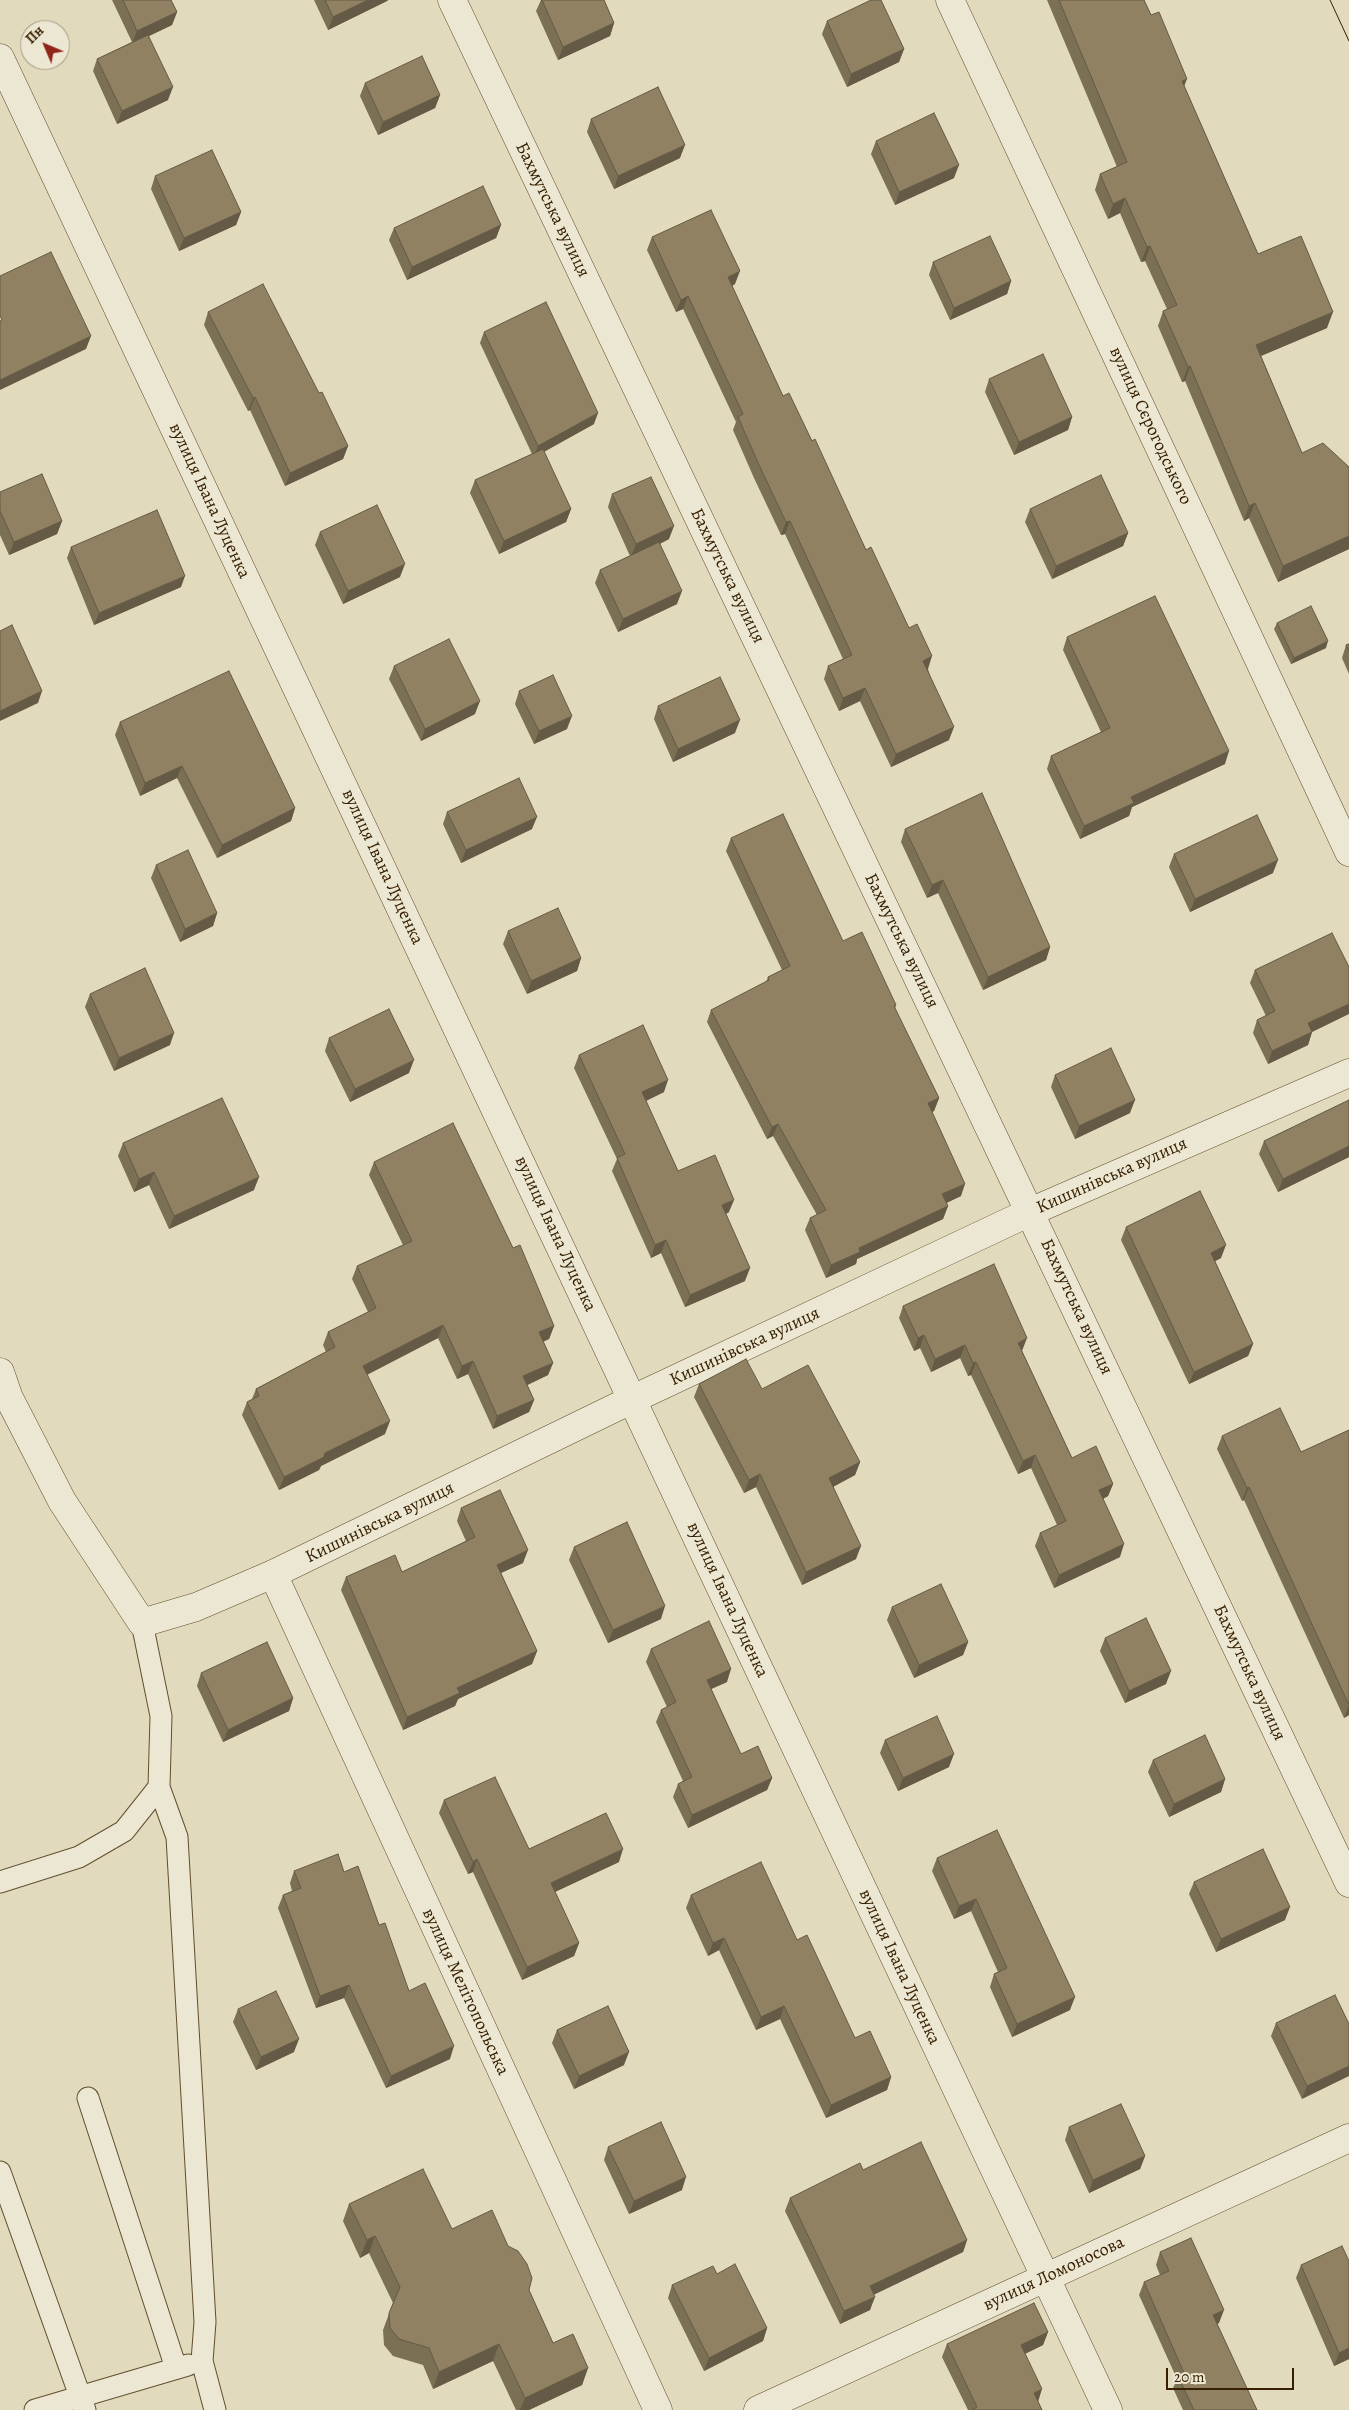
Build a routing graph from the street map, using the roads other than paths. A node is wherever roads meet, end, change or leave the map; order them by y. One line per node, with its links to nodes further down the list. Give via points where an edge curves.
1 (452, 0): 6 (street, Бахмутська вулиця)
2 (950, 0): 4 (street, вулиця Сєрогодського)
3 (0, 58): 8 (street, вулиця Івана Луценка)
4 (1349, 852)
5 (1349, 1073): 6 (street, Кишинівська вулиця)
6 (1030, 1212): 8 (street, Кишинівська вулиця); 13 (street, Бахмутська вулиця)
7 (0, 1372): 10 (street, via 9,1398 62,1501)
8 (633, 1399): 9 (street, Кишинівська вулиця); 17 (street, вулиця Івана Луценка)
9 (273, 1574): 10 (street, Кишинівська вулиця, via 196,1607); 23 (street, вулиця Мелітопольська)
10 (142, 1623): 11 (lane, via 161,1716)
11 (159, 1788): 12 (lane, via 124,1831 79,1857); 18 (lane, via 177,1838 204,2322)
12 (0, 1882)
13 (1349, 1884)
14 (88, 2098): 19 (lane)
15 (1349, 2138): 17 (street, вулиця Ломоносова)
16 (0, 2172): 20 (lane)
17 (1044, 2278): 24 (street, вулиця Ломоносова); 25 (street, вулиця Івана Луценка)
18 (202, 2362): 19 (lane); 22 (lane)
19 (176, 2368): 20 (lane)
20 (83, 2403): 21 (lane)
21 (35, 2410)
22 (215, 2410)
23 (658, 2410)
24 (758, 2410)
25 (1108, 2410)

